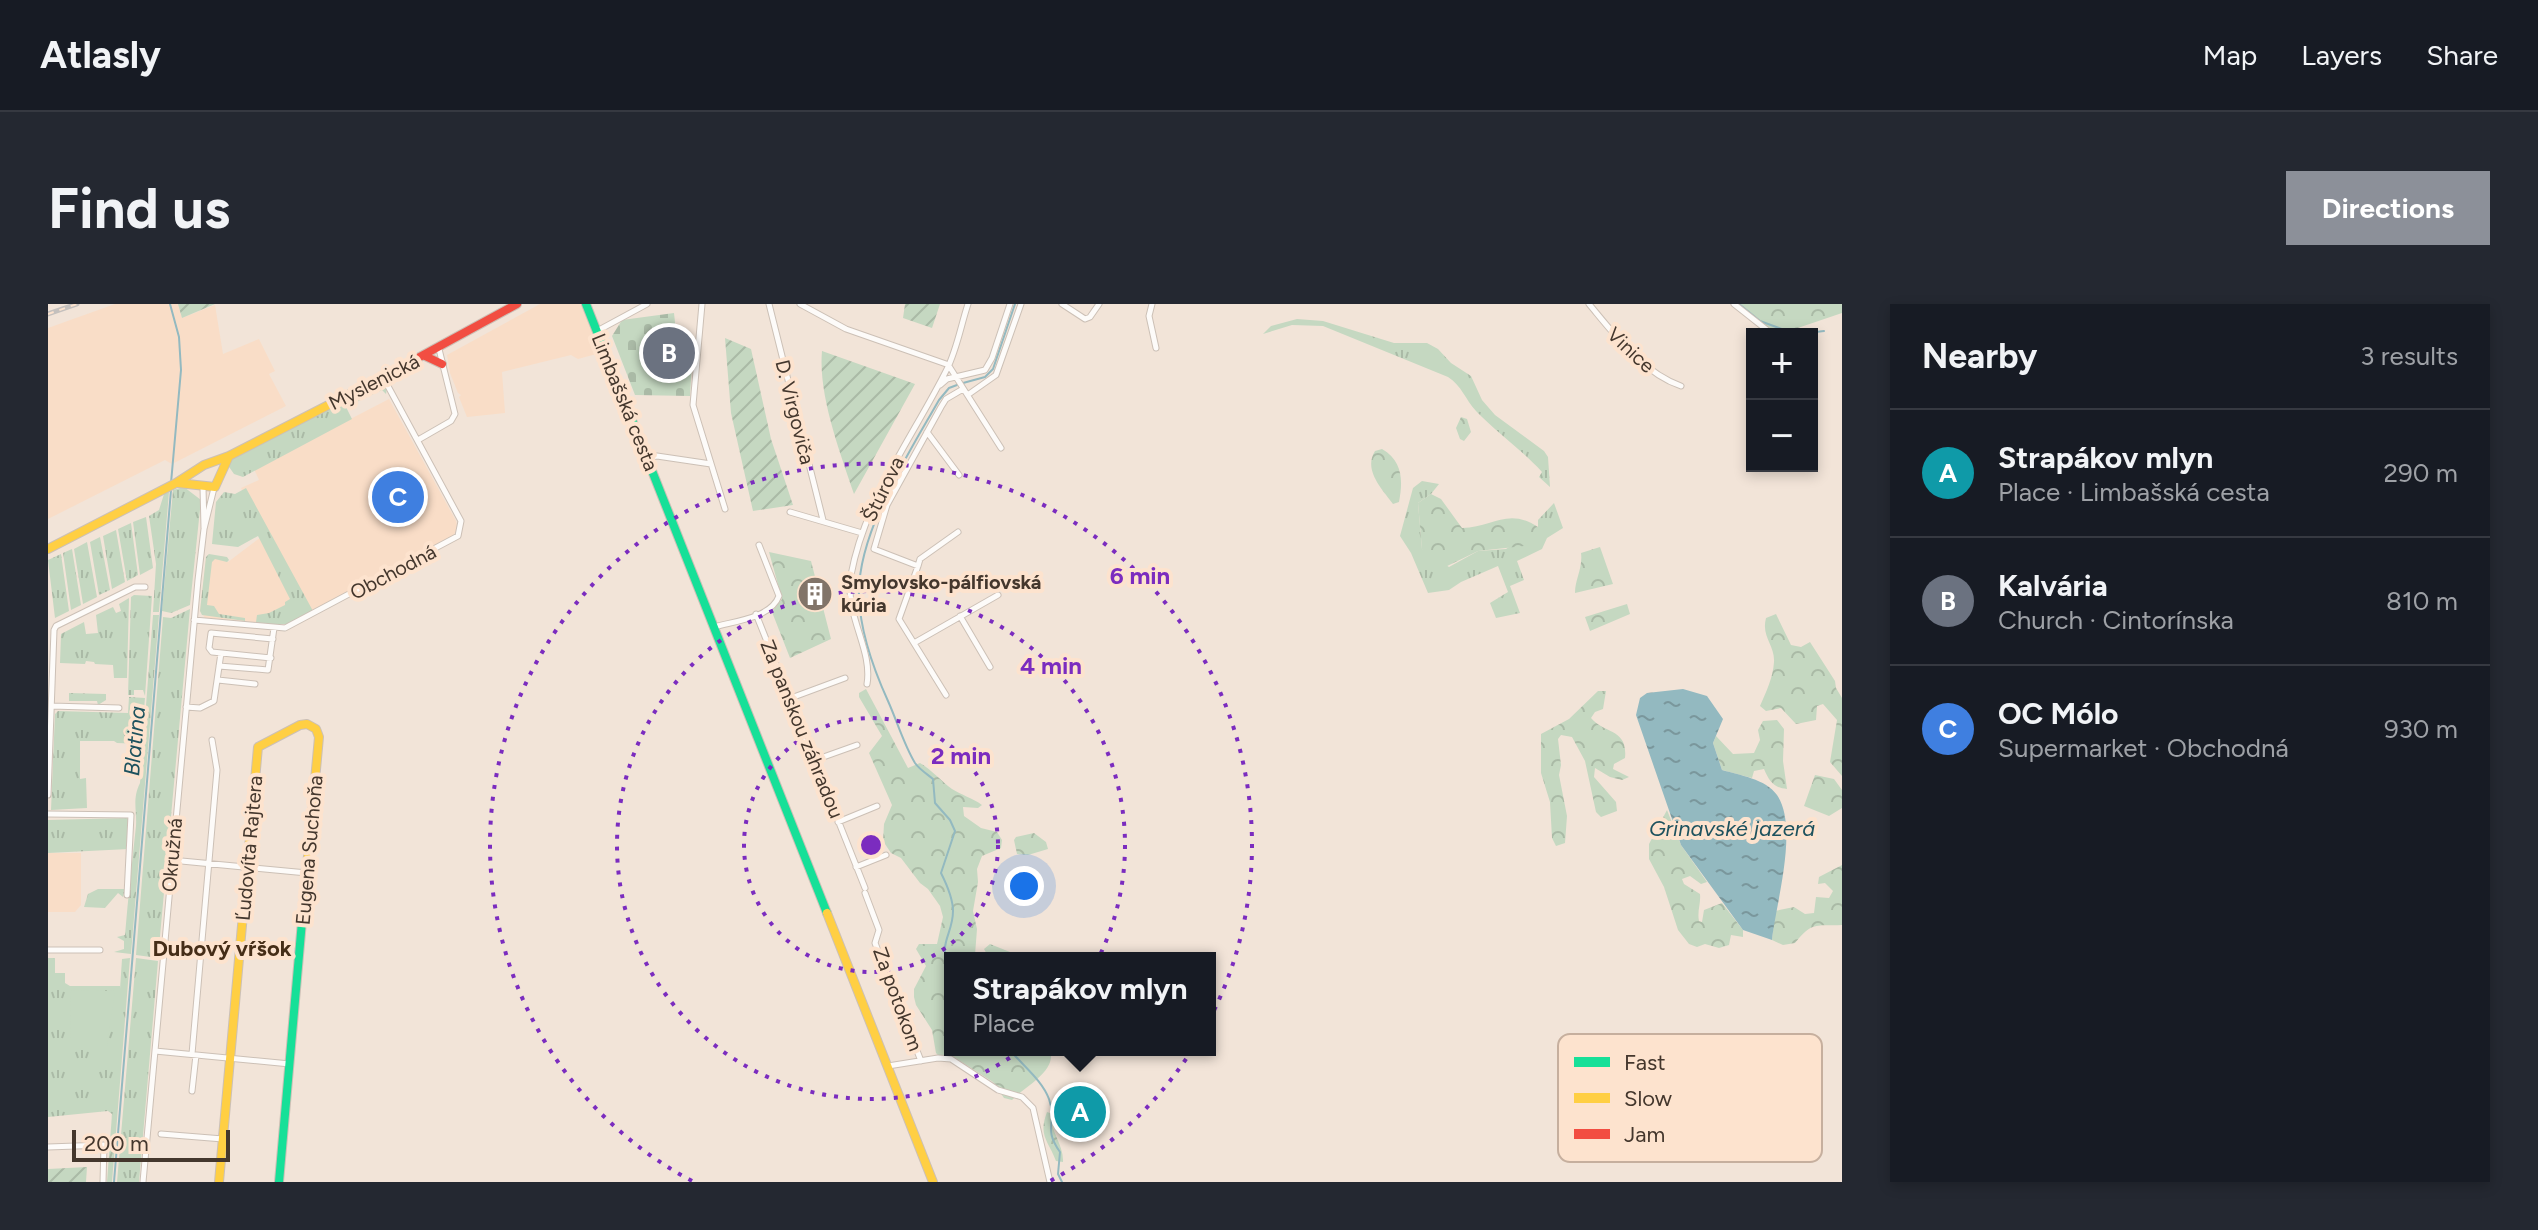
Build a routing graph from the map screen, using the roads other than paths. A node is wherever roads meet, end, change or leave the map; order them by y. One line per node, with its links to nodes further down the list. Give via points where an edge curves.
1 (517, 304): 17 (street, Myslenická)
2 (586, 304): 16 (street, Limbašská cesta)
3 (647, 304): 16 (street)
4 (702, 304): 33 (street, via 693,405)
5 (769, 304): 42 (street, D. Virgoviča)
6 (800, 304): 21 (street, via 846,329)
7 (968, 304): 21 (street, Štúrova)
8 (1010, 304): 23 (street, via 988,367)
9 (1021, 304): 27 (street, via 996,375)
10 (1062, 304): 11 (street, via 1085,319)
11 (1099, 304)
12 (1152, 304): 18 (street, via 1149,316)
13 (1589, 304): 24 (street, Vinice, via 1656,374)
14 (1735, 306): 15 (street)
15 (1764, 328)
16 (597, 331): 32 (street, Limbašská cesta)
17 (443, 346): 19 (street, Myslenická); 20 (street)
18 (1156, 348)
19 (425, 356): 20 (street); 22 (street, Myslenická)
20 (441, 362): 29 (street, via 455,414)
21 (949, 365): 23 (street); 25 (street, Štúrova)
22 (383, 376): 29 (street, Obchodná); 31 (street, Myslenická)
23 (956, 378): 25 (street); 26 (street)
24 (1681, 386)
25 (936, 388): 45 (street, Štúrova)
26 (963, 389): 27 (street); 28 (street, via 946,399)
27 (969, 394): 30 (street)
28 (927, 432): 36 (street); 48 (street, via 887,505 874,549)
29 (418, 440): 56 (street, Obchodná, via 461,521 458,536 291,626)
30 (1001, 448)
31 (229, 456): 34 (street, Myslenická); 35 (street)
32 (647, 458): 33 (street); 55 (street, Limbašská cesta)
33 (711, 464): 40 (street)
34 (205, 466): 35 (street); 37 (street, Myslenická); 38 (street, via 197,477)
35 (221, 473): 39 (street)
36 (959, 475)
37 (176, 483): 38 (street); 47 (street, Myslenická)
38 (201, 485): 39 (street); 43 (street, Okružná)
39 (214, 488): 43 (street, Okružná)
40 (725, 509)
41 (790, 512): 42 (street)
42 (823, 520): 45 (street)
43 (204, 529): 53 (street, Okružná)
44 (958, 532): 48 (street, via 920,559)
45 (862, 533): 67 (street, Štúrova, via 849,596)
46 (759, 545): 51 (street, via 779,596 768,611)
47 (48, 549)
48 (918, 566): 59 (street, via 899,619)
49 (145, 587): 70 (street, via 135,587 56,626)
50 (998, 595): 52 (street)
51 (756, 614): 55 (street); 69 (street, Za panskou záhradou)
52 (960, 616): 59 (street); 63 (street)
53 (194, 620): 54 (street, Obchodná); 71 (street, Okružná)
54 (227, 623): 56 (street, Obchodná); 57 (street)
55 (714, 627): 96 (street, Limbašská cesta)
56 (274, 628): 58 (street)
57 (226, 635): 58 (street); 60 (street, via 211,633 210,650)
58 (273, 639): 61 (street)
59 (914, 643): 68 (street)
60 (221, 653): 61 (street); 62 (street)
61 (271, 658): 62 (street, via 265,671)
62 (219, 666): 65 (street)
63 (990, 667)
64 (845, 678): 69 (street)
65 (218, 680): 66 (street); 71 (street, via 212,703)
66 (255, 684)
67 (867, 684)
68 (946, 695)
69 (791, 698): 76 (street, Za panskou záhradou)
70 (52, 706): 72 (street); 77 (street)
71 (186, 707): 82 (street, Okružná)
72 (119, 708)
73 (212, 740): 83 (street, via 218,766)
74 (857, 745): 76 (street)
75 (258, 749): 85 (street, Ľudovíta Rajtera); 86 (street, Eugena Suchoňa, via 303,724 318,732)
76 (815, 760): 80 (street, Za panskou záhradou)
77 (48, 795)
78 (877, 806): 80 (street)
79 (48, 814): 88 (street, via 131,815)
80 (838, 822): 84 (street, Za panskou záhradou)
81 (886, 855): 84 (street)
82 (171, 860): 83 (street); 91 (street, Okružná)
83 (209, 864): 85 (street); 92 (street)
84 (856, 867): 87 (street, Za panskou záhradou)
85 (248, 868): 86 (street); 93 (street, Ľudovíta Rajtera)
86 (307, 873): 95 (street, Eugena Suchoňa)
87 (865, 890): 94 (street, Za potokom, via 879,930 875,943)
88 (127, 895)
89 (48, 950): 90 (street)
90 (100, 950)
91 (155, 1051): 92 (street); 102 (street, Okružná)
92 (194, 1055): 93 (street); 97 (street)
93 (231, 1058): 95 (street); 99 (street, Ľudovíta Rajtera)
94 (921, 1061): 96 (street); 106 (street, via 951,1059 998,1090 1028,1102)
95 (290, 1064): 104 (street, Eugena Suchoňa)
96 (888, 1066): 105 (street, Limbašská cesta)
97 (192, 1091)
98 (161, 1134): 99 (street)
99 (223, 1139): 103 (street, Ľudovíta Rajtera)
100 (48, 1147): 101 (street, via 104,1145)
101 (103, 1182)
102 (143, 1182)
103 (219, 1182)
104 (279, 1182)
105 (933, 1182)
106 (1050, 1182)

